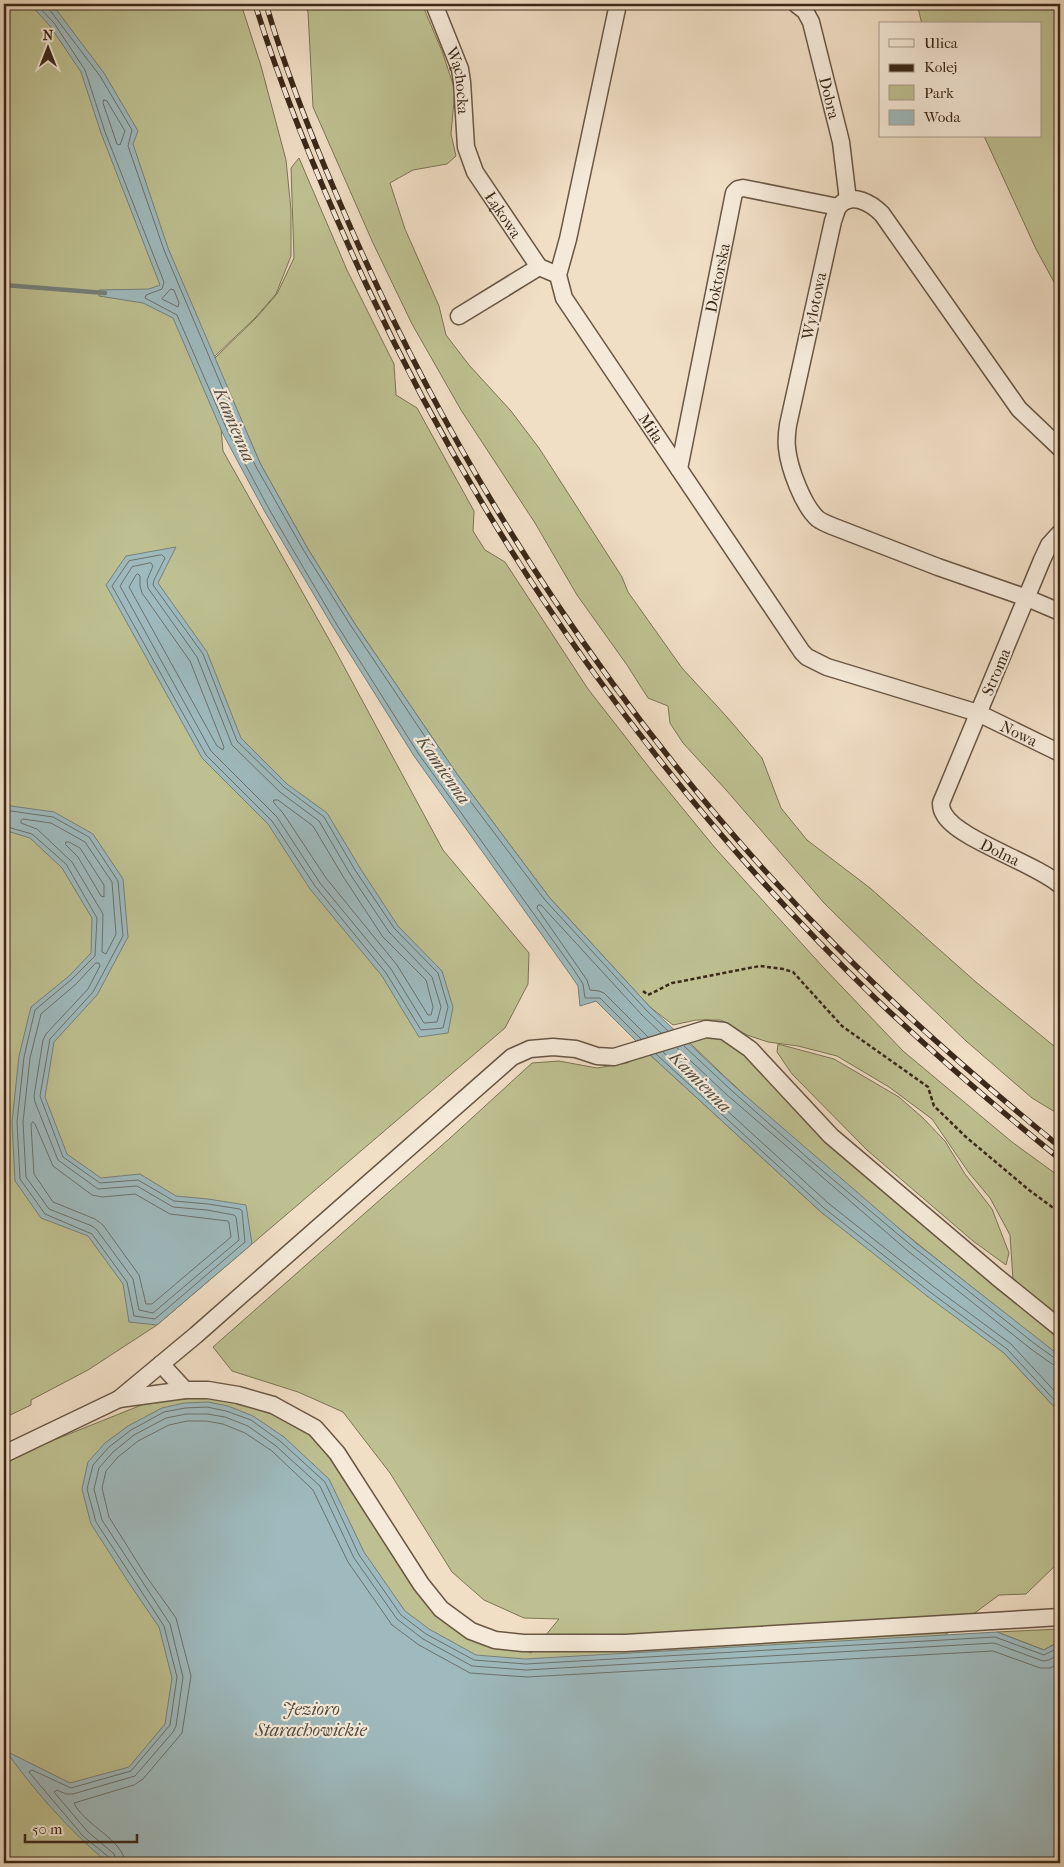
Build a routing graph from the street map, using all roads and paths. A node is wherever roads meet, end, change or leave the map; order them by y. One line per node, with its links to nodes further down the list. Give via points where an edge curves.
1 (434, 4): 4 (street, Wąchocka, via 460,69 466,147)
2 (618, 4): 7 (street)
3 (796, 4): 5 (street, Dobra, via 811,22 841,142)
4 (471, 161): 6 (street, Łąkowa, via 475,172)
5 (843, 204): 9 (street, via 857,199 884,216 1020,408); 10 (street, Doktorska, via 743,188 734,193); 12 (street, Wylotowa, via 833,221 788,424 789,457 805,500 819,520 832,526)
6 (539, 267): 7 (street); 8 (street)
7 (558, 275): 10 (street, Miła, via 564,298)
8 (459, 316)
9 (1060, 448)
10 (679, 469): 14 (street, Miła, via 806,657 827,667)
11 (1060, 533): 12 (street, Stroma, via 1049,545)
12 (1027, 598): 13 (street, Wylotowa); 14 (street, Stroma)
13 (1060, 612)
14 (978, 713): 15 (street, Nowa); 16 (street, Stroma, via 942,798)
15 (1060, 753)
16 (944, 814): 17 (street, Dolna, via 956,827)
17 (1060, 885)
18 (643, 991): 19 (path, via 648,995 672,983 760,966 793,972 842,1026 928,1088 934,1106 966,1137)
19 (1060, 1213)
20 (1060, 1328): 21 (street, via 831,1136 750,1049 724,1031 706,1028 614,1057 553,1047 530,1048 512,1057)
21 (161, 1364): 22 (street); 23 (street)
22 (185, 1390): 23 (street); 25 (street, via 238,1395 273,1405 315,1428 337,1453 440,1609 471,1631 495,1640 523,1644 625,1643)
23 (119, 1399): 24 (street)
24 (4, 1454)
25 (1060, 1617)

